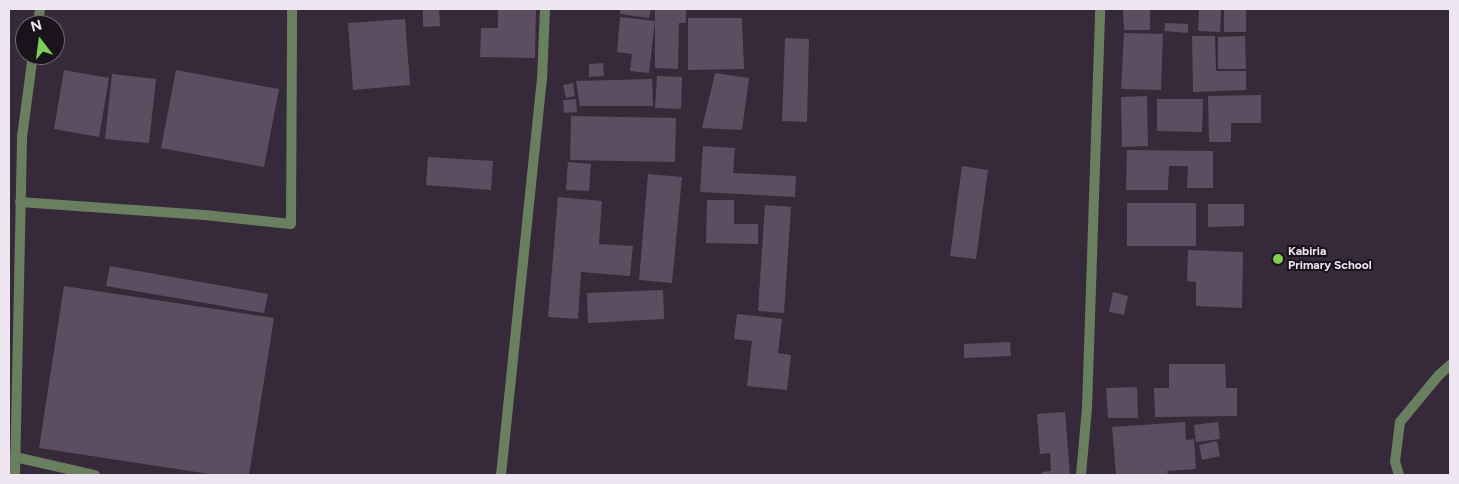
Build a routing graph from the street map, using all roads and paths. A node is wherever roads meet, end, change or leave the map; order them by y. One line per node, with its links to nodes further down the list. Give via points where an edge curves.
1 (292, 9): 5 (street, via 291,224 205,214)
2 (544, 9): 10 (street, via 542,80)
3 (1100, 9): 11 (street, via 1087,408)
4 (32, 65): 5 (street, via 22,136)
5 (20, 202): 7 (street)
6 (1450, 365): 12 (street, via 1400,422 1395,462)
7 (15, 457): 8 (street); 9 (street)
8 (15, 475)
9 (96, 475)
10 (501, 475)
11 (1081, 475)
12 (1400, 475)

